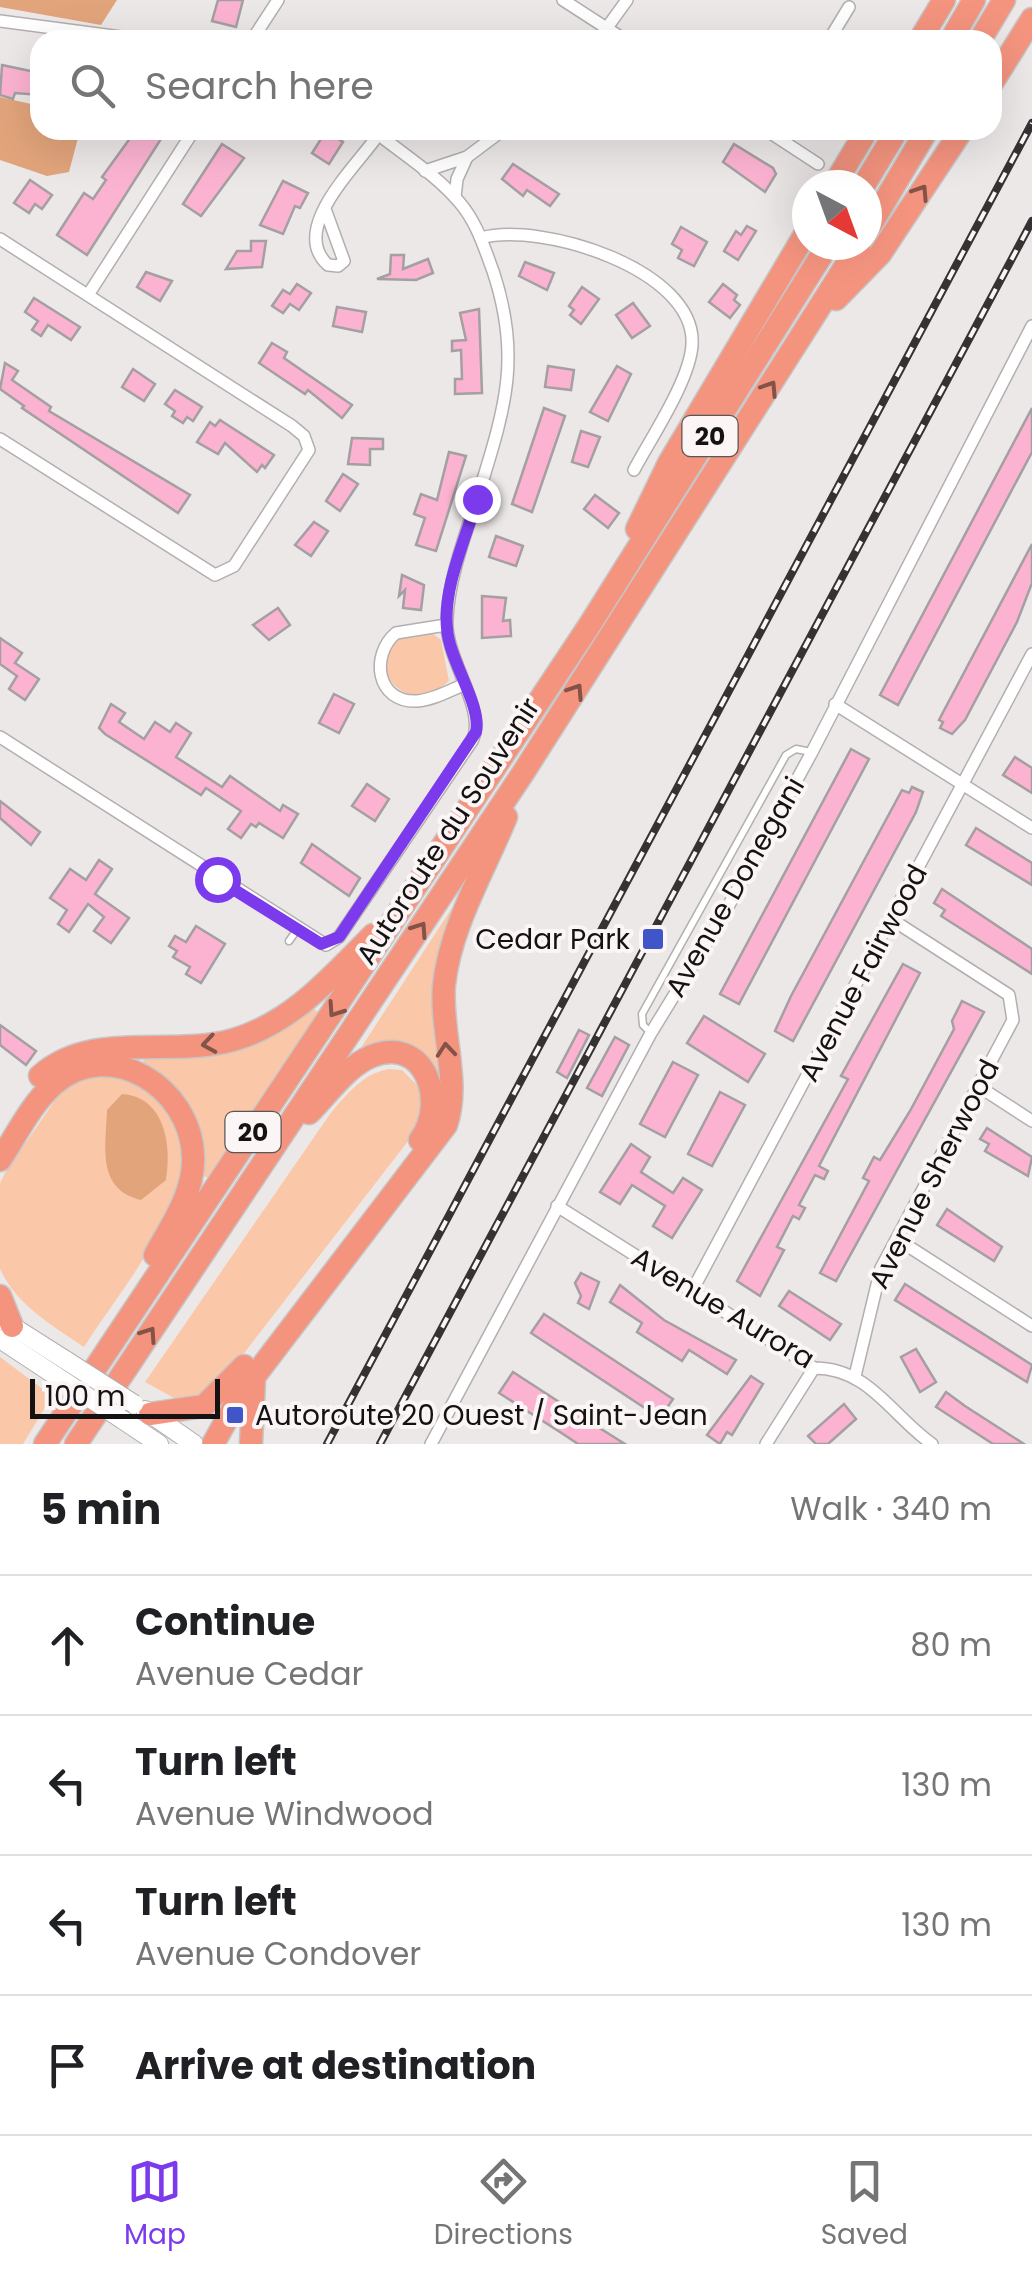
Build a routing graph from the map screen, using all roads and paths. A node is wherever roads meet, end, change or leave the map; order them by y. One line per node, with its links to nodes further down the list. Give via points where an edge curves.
1 (278, 0): 12 (street)
2 (563, 0): 10 (street)
3 (627, 0): 10 (street)
4 (944, 0): 15 (highway)
5 (974, 0): 16 (highway)
6 (1004, 0): 17 (highway)
7 (849, 7): 14 (street)
8 (1032, 19): 18 (highway)
9 (0, 21): 11 (street)
10 (607, 28): 13 (street)
11 (68, 30)
12 (258, 30)
13 (610, 30)
14 (835, 30)
15 (926, 30)
16 (957, 30)
17 (986, 30)
18 (1002, 67)
19 (188, 140): 41 (street)
20 (371, 140): 35 (street)
21 (386, 140): 32 (street)
22 (490, 140): 28 (street)
23 (784, 140): 29 (street)
24 (861, 140): 30 (highway)
25 (891, 140): 31 (highway)
26 (922, 140): 34 (highway)
27 (955, 140): 43 (highway, one-way to 27, via 880,254)
28 (467, 157): 32 (street); 33 (street)
29 (818, 164)
30 (843, 170)
31 (873, 170)
32 (425, 171): 33 (street)
33 (455, 197): 36 (street)
34 (882, 206)
35 (325, 210)
36 (481, 238): 44 (street, via 505,233 560,242 629,265 683,312 692,333); 48 (street, via 507,322 510,376)
37 (0, 239): 41 (street)
38 (792, 256): 49 (highway, via 669,463)
39 (819, 260): 49 (highway, Autoroute du Souvenir / 20)
40 (849, 260): 43 (highway, Autoroute du Souvenir / 20)
41 (88, 294): 46 (street, via 299,432 309,446 304,462 234,566 215,575)
42 (1032, 326): 52 (street, Avenue Donegani)
43 (809, 327): 55 (highway, Autoroute du Souvenir / 20, one-way to 43)
44 (690, 358): 45 (lane); 47 (street)
45 (703, 362)
46 (0, 438)
47 (634, 470)
48 (446, 625): 51 (street); 51 (street, via 392,636 380,653 381,679 393,694 412,701)
49 (589, 626): 58 (highway, Autoroute du Souvenir / 20)
50 (1032, 655): 56 (street, Avenue Fairwood)
51 (463, 685): 53 (street, via 476,732 339,937 326,945 293,936)
52 (836, 704): 54 (street, Avenue Donegani); 56 (street)
53 (0, 737)
54 (812, 752): 60 (street, Avenue Donegani); 60 (lane, via 796,748 786,755 642,1014)
55 (523, 773): 64 (highway, Autoroute du Souvenir / 20, one-way to 55); 75 (highway, one-way to 55, via 446,1126 446,971)
56 (963, 784): 57 (street); 59 (street, Avenue Fairwood)
57 (1032, 828)
58 (408, 899): 63 (highway, one-way to 63, via 277,1021 219,1044 101,1049 66,1058 33,1084); 72 (highway, Autoroute du Souvenir / 20, one-way to 72)
59 (891, 919): 61 (street, Avenue Sherwood, via 1008,995 1013,1020); 68 (street, Avenue Fairwood)
60 (651, 1033): 66 (street, Avenue Donegani)
61 (978, 1086): 62 (street); 67 (street, Avenue Sherwood)
62 (1032, 1121)
63 (0, 1132)
64 (268, 1155): 76 (highway, via 372,1056 404,1056 432,1086 427,1130 228,1386 197,1409); 78 (highway, Autoroute du Souvenir / 20, one-way to 64)
65 (0, 1160): 72 (highway, via 47,1091 92,1066 142,1074 168,1094 186,1123 193,1156 187,1195)
66 (557, 1206): 68 (street, Avenue Aurora); 83 (street, Avenue Donegani)
67 (896, 1239): 70 (street); 74 (street, Avenue Sherwood, via 872,1291)
68 (692, 1291): 73 (street, Avenue Aurora)
69 (0, 1296): 71 (highway)
70 (1032, 1326)
71 (4, 1328): 76 (main road, bridge)
72 (98, 1364): 77 (highway, Autoroute du Souvenir / 20)
73 (814, 1368): 74 (street, Avenue Aurora); 84 (street)
74 (855, 1376): 85 (street)
75 (255, 1377): 81 (highway); 82 (highway)
76 (138, 1422): 79 (main road); 80 (main road)
77 (45, 1444)
78 (76, 1444)
79 (159, 1444)
80 (194, 1444)
81 (213, 1444)
82 (252, 1444)
83 (431, 1444)
84 (766, 1444)
85 (932, 1444)

